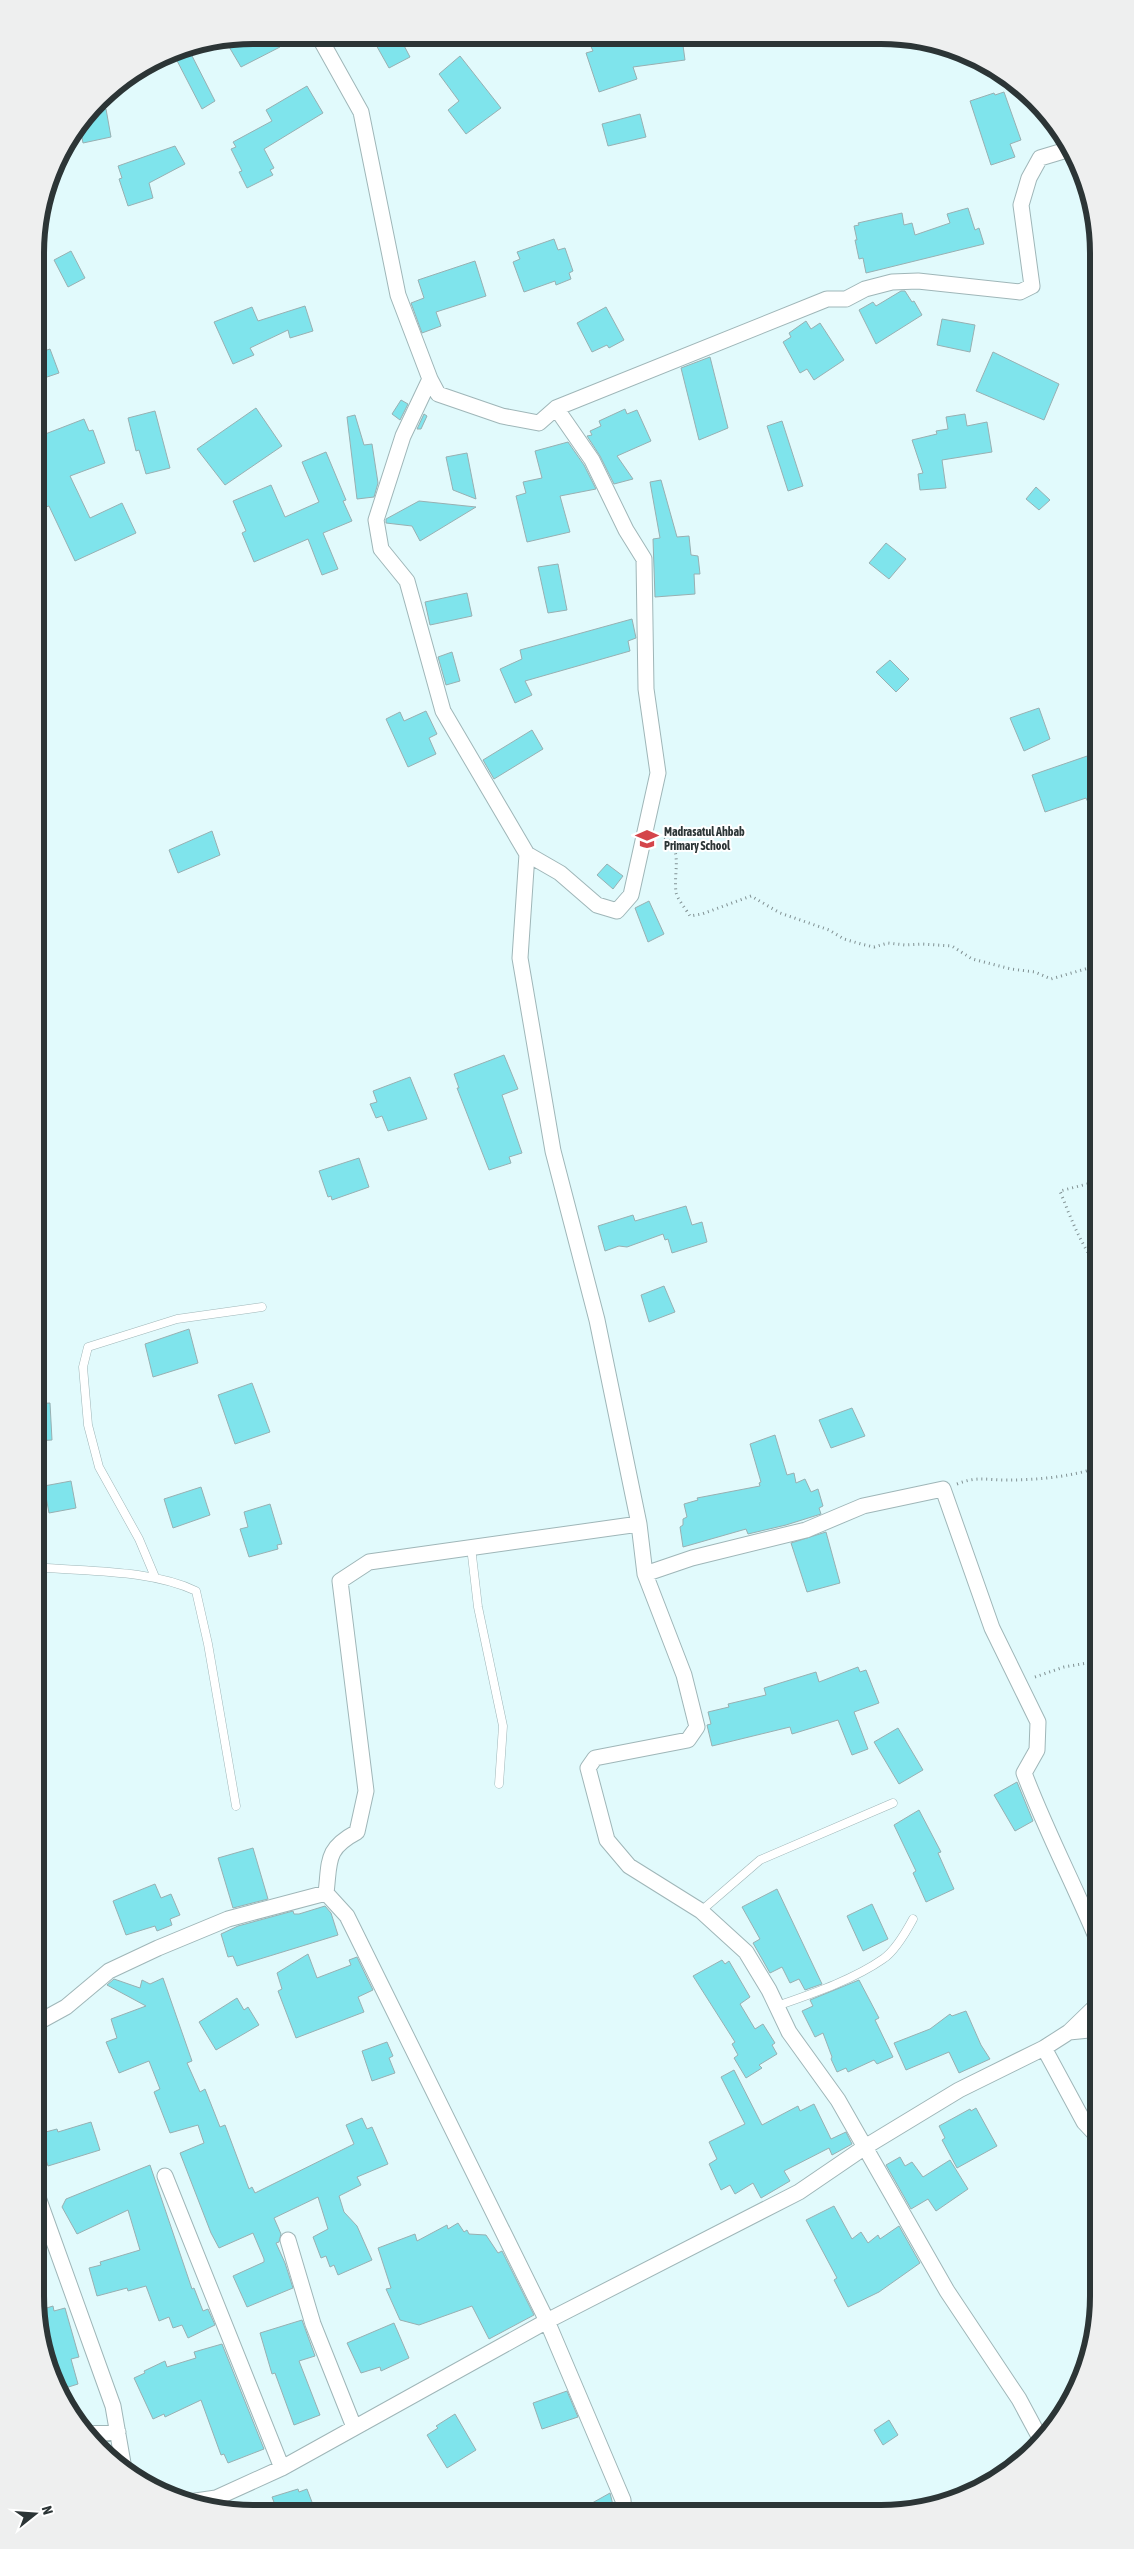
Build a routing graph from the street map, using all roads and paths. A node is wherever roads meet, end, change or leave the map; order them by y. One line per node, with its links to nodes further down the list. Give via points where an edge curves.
1 (323, 44): 3 (street, via 361,112 398,295)
2 (1064, 151): 4 (street, via 1040,158 1021,205 1032,286 1020,292 918,281 892,282 846,298 827,300)
3 (430, 379): 4 (street, via 438,394 502,416 539,423); 6 (street, via 403,436 376,520 381,549 407,581 443,711)
4 (556, 408): 5 (street, via 592,460 644,559 646,689 658,773)
5 (646, 828): 6 (street, via 631,895 617,911 597,905 560,873); 7 (path, via 665,837 676,851 676,893 690,916 751,896 780,913 867,946 888,943 952,946 972,959 1035,972 1051,979)
6 (527, 854): 13 (street, via 520,958 553,1151 597,1320)
7 (1090, 968)
8 (1090, 1183): 9 (path, via 1060,1191)
9 (1090, 1257)
10 (262, 1307): 17 (lane, via 177,1319 88,1348 83,1367 88,1425 99,1467 139,1539)
11 (1090, 1469): 12 (path, via 1037,1478 974,1477)
12 (943, 1489): 16 (street, via 864,1506 806,1530 692,1558); 19 (street, via 992,1628)
13 (639, 1524): 14 (street); 16 (street)
14 (471, 1548): 20 (lane, via 478,1607 503,1726); 23 (street, via 369,1562 340,1581 366,1790 357,1832 345,1838 331,1852)
15 (44, 1568): 17 (lane)
16 (645, 1574): 24 (street, via 684,1676 697,1727 688,1740 595,1758 588,1768 608,1840 629,1866)
17 (155, 1577): 22 (lane, via 196,1591)
18 (1090, 1663): 19 (path, via 1064,1667)
19 (1018, 1683): 26 (street, via 1038,1722 1038,1750 1024,1773)
20 (499, 1784)
21 (893, 1803): 24 (lane, via 760,1860)
22 (236, 1806)
23 (326, 1893): 29 (street, via 228,1919 158,1948 109,1971 66,2007); 38 (street, via 347,1916)
24 (701, 1911): 27 (street, via 746,1952)
25 (913, 1920): 27 (lane, via 884,1959 826,1988)
26 (1090, 1922)
27 (777, 2006): 34 (street, via 789,2032 838,2100)
28 (1090, 2012): 31 (street)
29 (44, 2019)
30 (1090, 2030): 31 (street)
31 (1069, 2032): 32 (street)
32 (1044, 2048): 33 (street); 34 (street, via 959,2090)
33 (1090, 2129)
34 (865, 2147): 38 (street, via 800,2192); 42 (street, via 947,2291)
35 (165, 2176): 44 (street)
36 (44, 2214): 40 (street, via 113,2406)
37 (288, 2240): 39 (street, via 313,2324)
38 (547, 2321): 39 (street); 46 (street)
39 (354, 2427): 44 (street)
40 (118, 2432): 41 (street); 43 (street)
41 (96, 2433)
42 (1038, 2434)
43 (122, 2459)
44 (282, 2468): 45 (street, via 216,2498)
45 (206, 2500)
46 (623, 2505)

